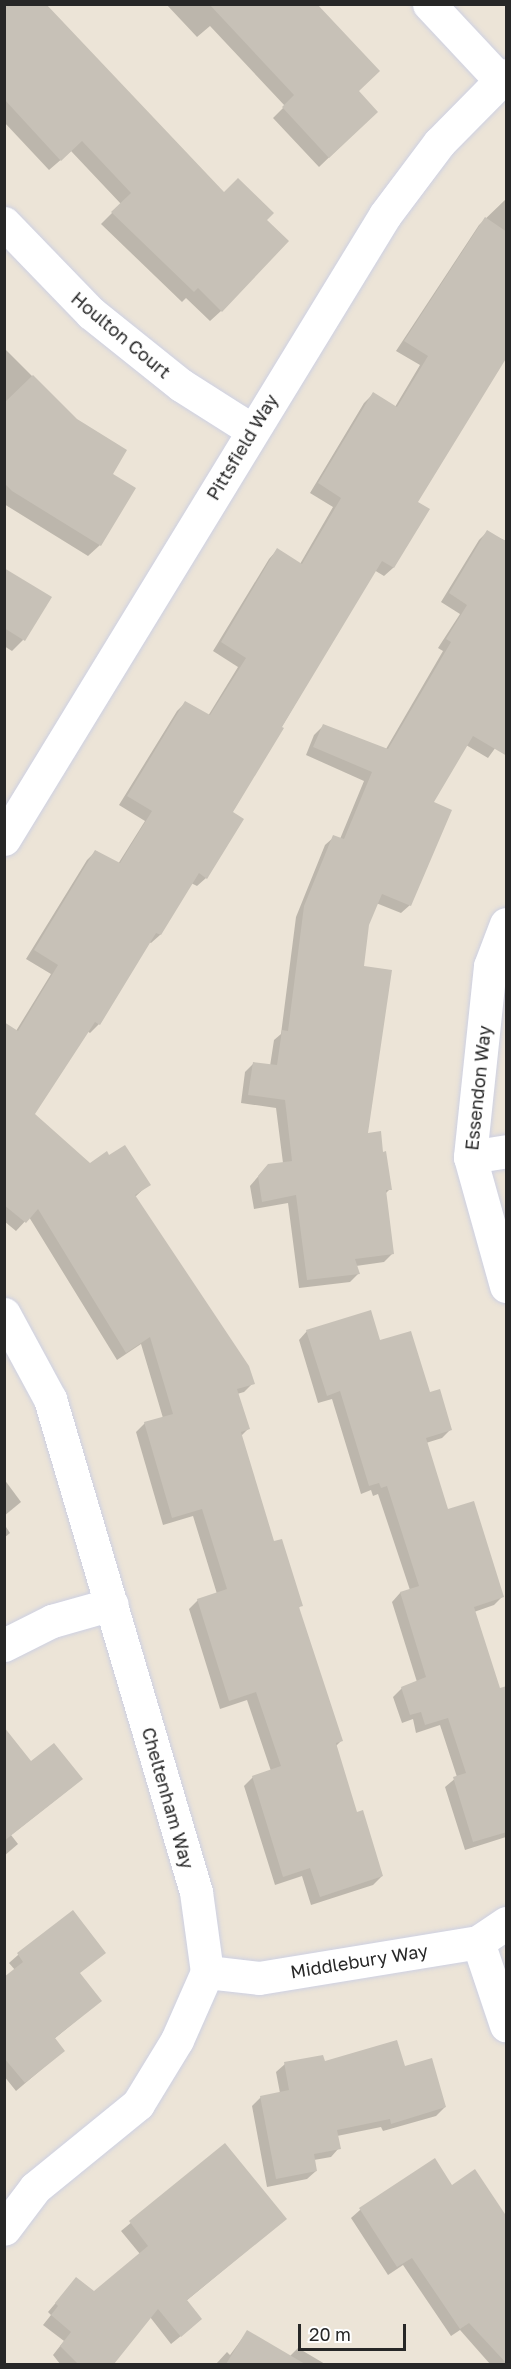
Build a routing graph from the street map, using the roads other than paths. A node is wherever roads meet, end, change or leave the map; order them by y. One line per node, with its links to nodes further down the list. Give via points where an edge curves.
1 (429, 4): 2 (street)
2 (503, 78): 4 (street, Pittsfield Way, via 439,143 385,215)
3 (4, 223): 4 (street, Houlton Court, via 91,314 181,385)
4 (252, 430): 5 (street, Pittsfield Way)
5 (4, 839)
6 (507, 924): 8 (street, Essendon Way, via 490,966)
7 (507, 1151): 8 (street)
8 (470, 1157): 9 (street, Essendon Way)
9 (507, 1286)
10 (4, 1314): 11 (street, Cheltenham Way, via 50,1399)
11 (112, 1604): 12 (street, via 52,1621); 15 (street, Cheltenham Way, via 196,1892)
12 (4, 1645)
13 (507, 1923): 14 (street, Middlebury Way)
14 (478, 1942): 15 (street, Middlebury Way, via 259,1978); 16 (street)
15 (207, 1971): 17 (street, via 177,2040 138,2104 35,2188)
16 (507, 2025)
17 (4, 2229)

